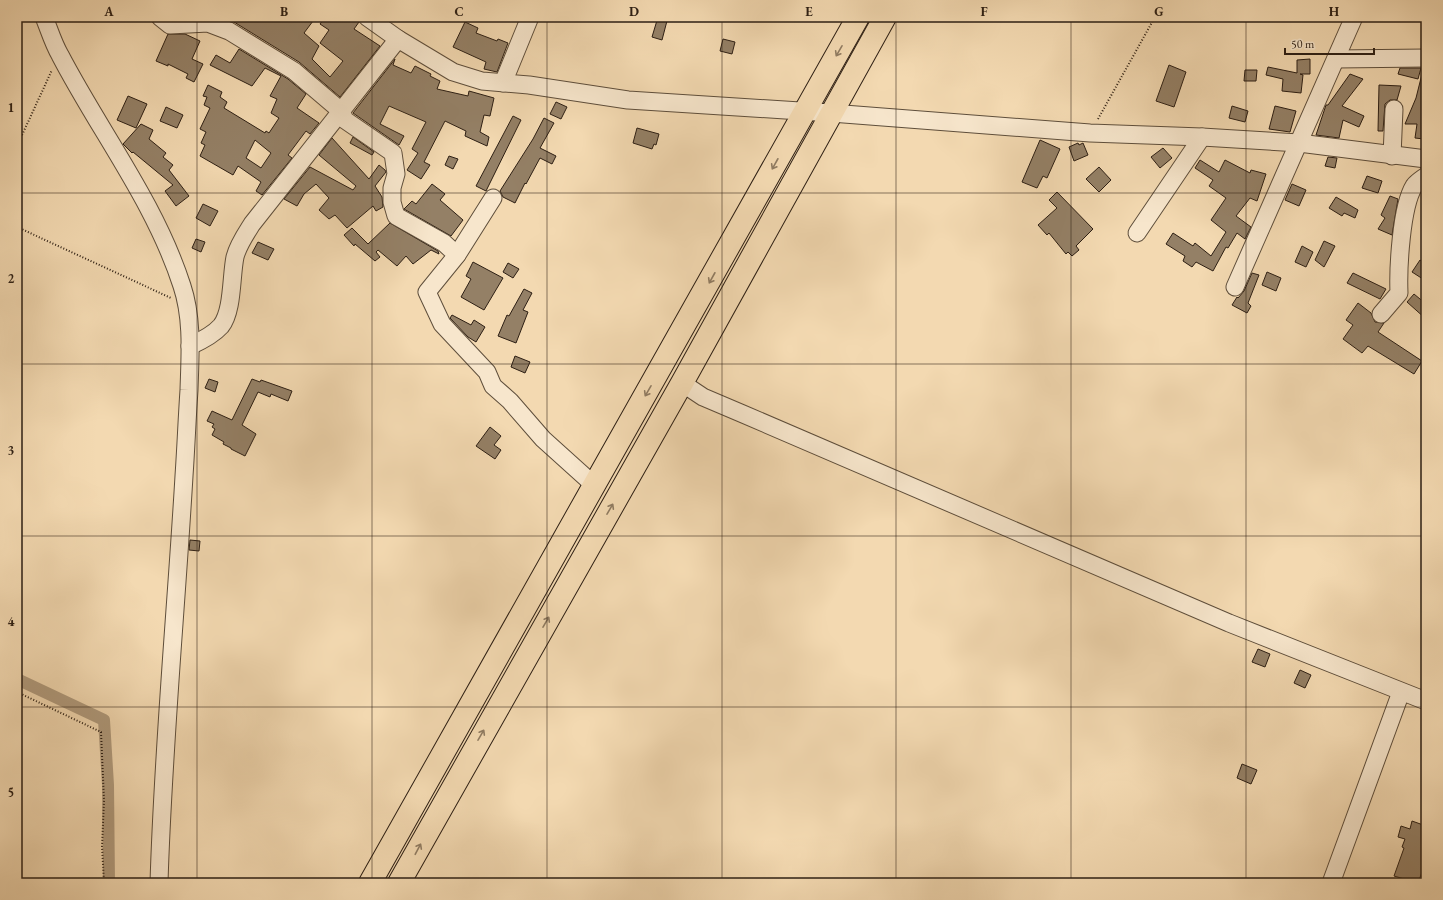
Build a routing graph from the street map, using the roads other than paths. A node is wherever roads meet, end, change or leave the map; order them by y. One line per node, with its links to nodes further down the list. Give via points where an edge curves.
1 (44, 17): 28 (street, via 59,54 148,204 171,255 187,306)
2 (160, 17): 13 (street, via 170,25 208,23 229,31 294,70)
3 (367, 17): 8 (street)
4 (530, 17): 11 (street)
5 (858, 17): 14 (main road, one-way to 14)
6 (885, 17): 15 (main road)
7 (1354, 17): 10 (street)
8 (398, 39): 11 (street, via 453,72 482,81); 13 (street)
9 (1426, 58): 10 (street)
10 (1336, 59): 17 (street)
11 (503, 83): 14 (street, via 628,100)
12 (1394, 109): 18 (street)
13 (341, 111): 23 (street, via 344,120 394,153 396,174 392,202 396,216 444,244); 28 (street, via 266,204 244,236 236,255 228,307 221,325 206,338)
14 (804, 112): 15 (street); 26 (main road, one-way to 26)
15 (831, 113): 16 (street, via 1090,133); 27 (main road)
16 (1202, 137): 17 (street); 22 (street)
17 (1299, 143): 18 (street); 24 (street)
18 (1392, 156): 19 (street)
19 (1426, 159)
20 (1426, 176): 25 (street, via 1414,186 1402,226 1398,260 1399,293)
21 (493, 198): 23 (street)
22 (1137, 233)
23 (457, 255): 30 (street, via 427,292 442,324 487,372 493,386 543,439)
24 (1235, 287)
25 (1381, 314)
26 (688, 320): 27 (main road); 30 (main road, one-way to 30)
27 (709, 334): 29 (main road)
28 (190, 346): 33 (street, via 177,597 161,798)
29 (682, 383): 31 (street, via 702,396 743,414 1229,623); 35 (main road, one-way to 29)
30 (594, 485): 34 (main road)
31 (1401, 692): 32 (street); 36 (street)
32 (1426, 701)
33 (159, 883)
34 (370, 883)
35 (399, 883)
36 (1331, 883)

